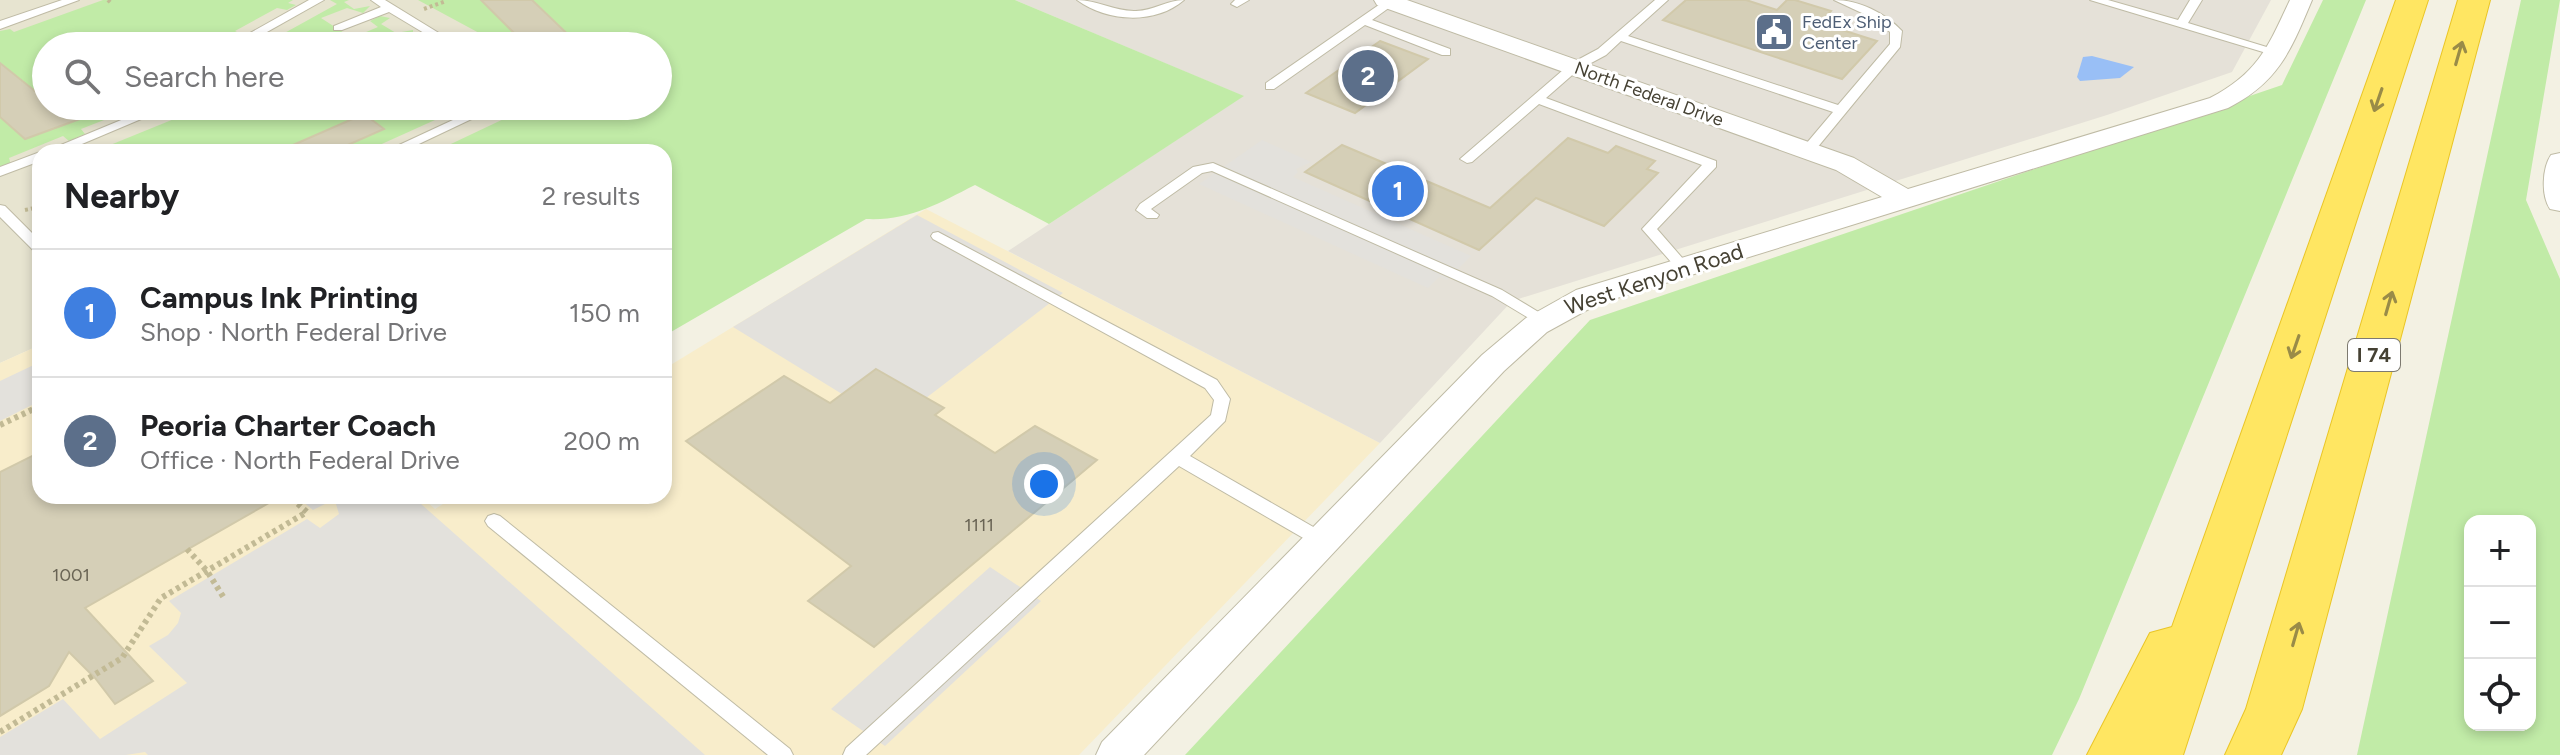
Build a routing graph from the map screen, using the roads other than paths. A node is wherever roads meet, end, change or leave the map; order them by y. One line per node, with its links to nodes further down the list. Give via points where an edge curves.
1 (73, 0): 17 (lane)
2 (318, 0): 19 (lane)
3 (377, 0): 14 (lane)
4 (1083, 0): 5 (lane, via 1137,17)
5 (1178, 0)
6 (1662, 0): 21 (lane)
7 (1840, 0): 27 (lane, via 1881,18 1896,31 1896,44)
8 (2096, 0): 16 (lane)
9 (2196, 0): 16 (lane)
10 (2301, 0): 23 (street, West Kenyon Road)
11 (2412, 0): 46 (highway, one-way to 46)
12 (2474, 0): 49 (highway, I 74, one-way to 12)
13 (1388, 1): 15 (lane); 24 (street, North Federal Drive)
14 (390, 8): 18 (lane); 20 (lane)
15 (1364, 21): 22 (lane); 25 (lane)
16 (2181, 24): 23 (lane)
17 (0, 25)
18 (338, 28)
19 (259, 32)
20 (431, 32)
21 (1620, 37): 24 (lane); 27 (lane)
22 (1446, 52)
23 (2277, 52): 37 (street, West Kenyon Road, via 2259,80 2219,103)
24 (1574, 67): 26 (lane); 32 (street, North Federal Drive)
25 (1270, 86)
26 (1537, 99): 34 (lane); 43 (lane, via 1711,164 1649,229)
27 (1840, 110): 32 (lane)
28 (131, 120): 30 (lane)
29 (462, 120): 31 (lane)
30 (71, 144)
31 (409, 144)
32 (1807, 151): 37 (street, North Federal Drive, via 1868,175)
33 (32, 159): 36 (lane)
34 (1467, 159)
35 (2560, 161): 38 (street)
36 (0, 172)
37 (1907, 200): 43 (street, West Kenyon Road)
38 (2560, 203)
39 (0, 209): 42 (lane)
40 (1152, 215): 44 (lane, via 1145,207 1198,170 1213,167 1497,293)
41 (938, 236): 45 (lane, via 1211,384 1222,399 1219,417)
42 (32, 241)
43 (1684, 268): 44 (street, West Kenyon Road, via 1587,297)
44 (1542, 319): 48 (street, West Kenyon Road)
45 (1178, 457): 48 (lane); 51 (lane)
46 (2238, 515): 53 (highway); 54 (highway)
47 (494, 521): 50 (lane)
48 (1323, 541): 52 (street, West Kenyon Road)
49 (2268, 740)
50 (783, 755)
51 (853, 755)
52 (1117, 755)
53 (2115, 755)
54 (2155, 755)

